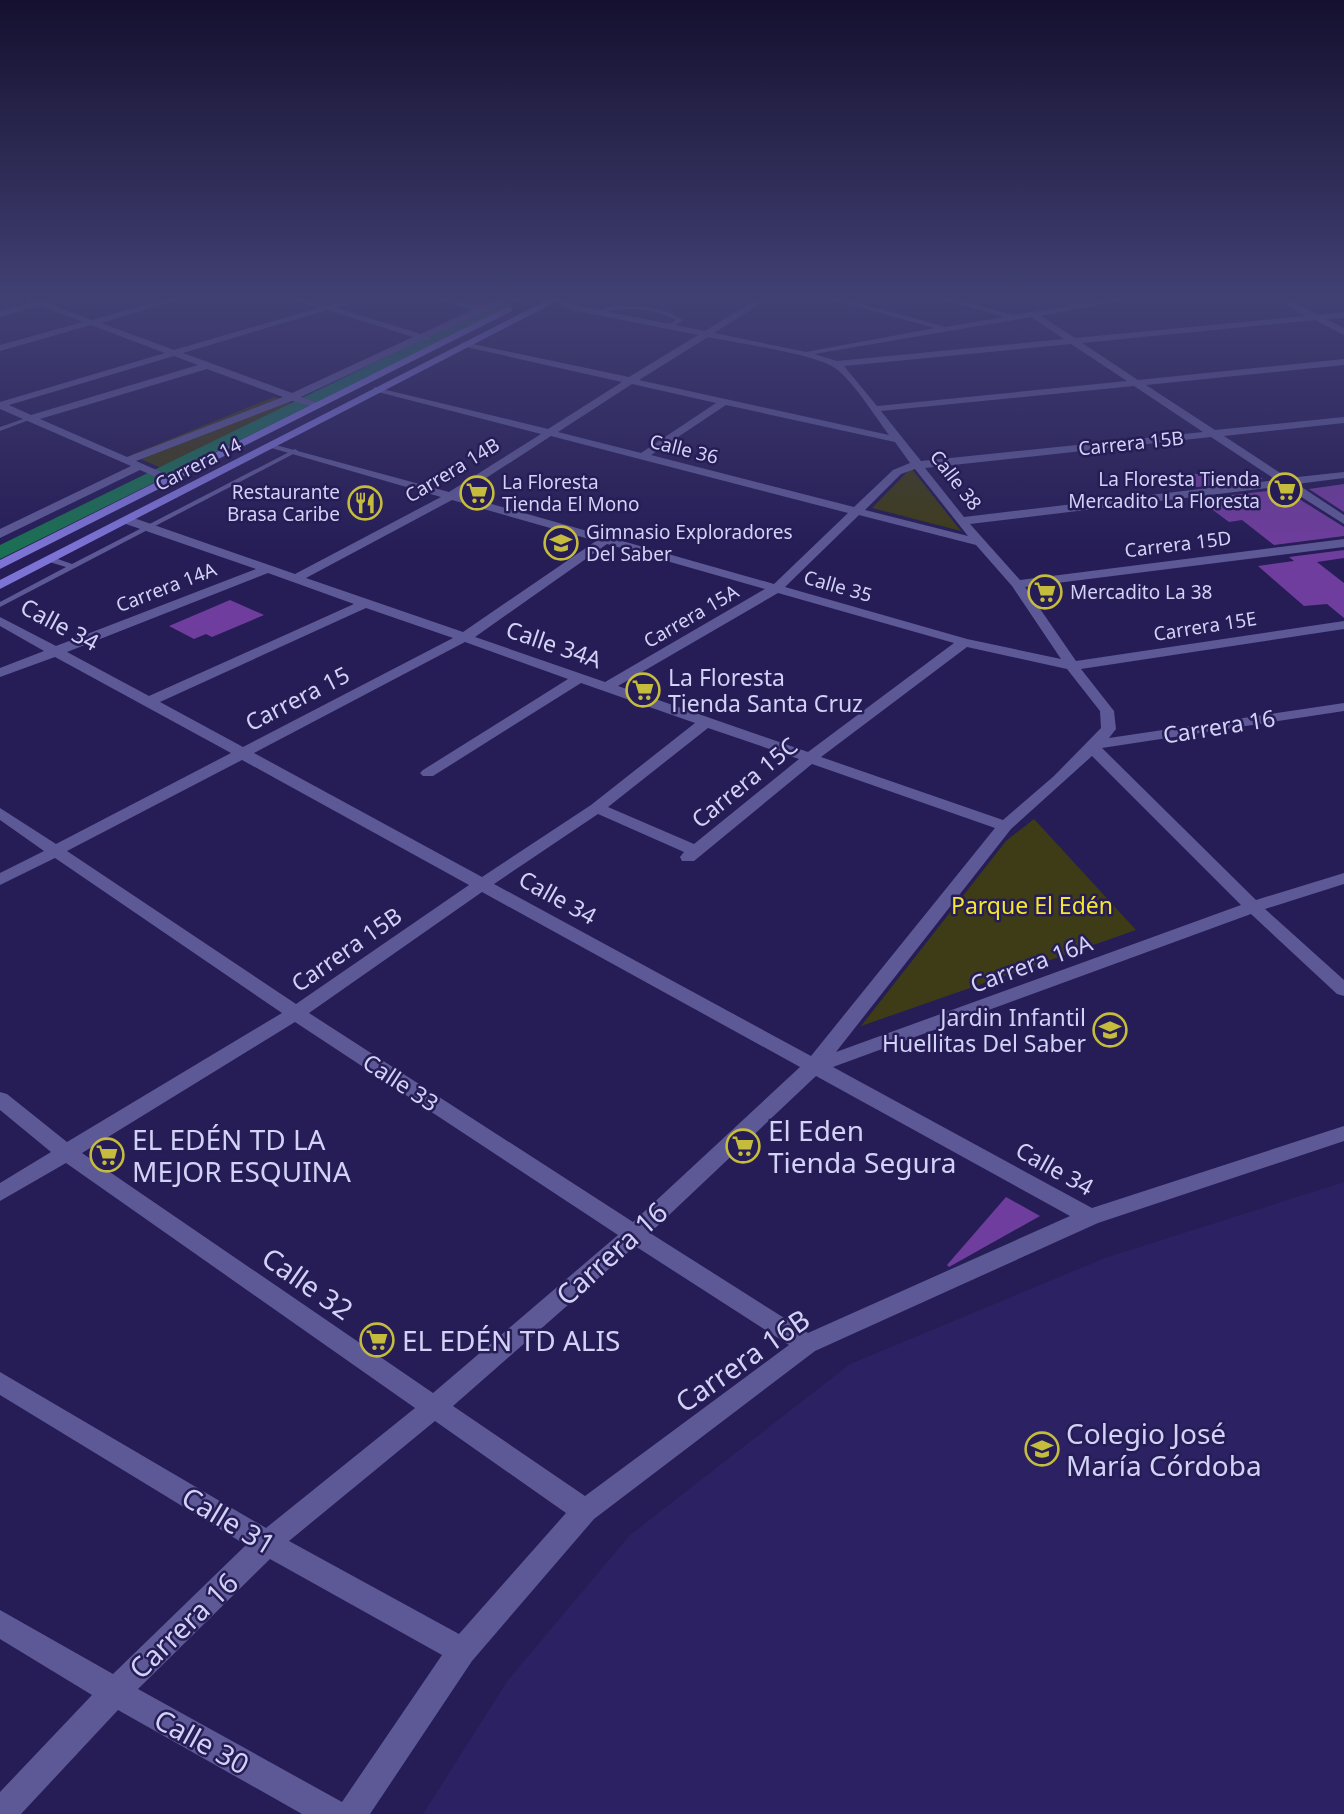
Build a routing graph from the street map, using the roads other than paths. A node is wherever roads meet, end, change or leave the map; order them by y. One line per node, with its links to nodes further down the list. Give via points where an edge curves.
1 (79, 382): 16 (street)
2 (153, 382): 19 (street)
3 (249, 382): 13 (street)
4 (328, 382): 13 (street)
5 (357, 382): 15 (main road, Carrera 14)
6 (391, 382): 12 (main road, Carrera 14)
7 (630, 382): 22 (street, Carrera 14B)
8 (634, 382): 14 (street)
9 (853, 382): 17 (street, Calle 38)
10 (1151, 382): 11 (street)
11 (1138, 383): 17 (street); 23 (street)
12 (378, 388): 22 (street, Calle 36); 25 (main road, Carrera 14)
13 (294, 398): 15 (street); 28 (street)
14 (724, 402): 24 (street); 27 (street)
15 (312, 404): 33 (main road, Carrera 14)
16 (0, 405): 18 (street)
17 (873, 409): 24 (street, Calle 38)
18 (6, 412): 19 (street)
19 (31, 418): 21 (lane); 28 (street)
20 (1344, 420): 23 (street, Carrera 15B)
21 (0, 429)
22 (550, 432): 27 (street, Calle 36); 36 (street, Carrera 14B)
23 (1214, 435): 29 (street, Carrera 15B); 35 (street)
24 (898, 440): 29 (street, Calle 38)
25 (272, 445): 26 (street, Calle 35); 31 (main road, Carrera 14)
26 (295, 451): 34 (lane); 36 (street, Calle 35)
27 (643, 456): 37 (street, Calle 36)
28 (125, 461): 30 (street)
29 (917, 465): 37 (street, Carrera 15A, via 897,472); 40 (street, Calle 38)
30 (145, 468): 33 (street); 42 (street)
31 (214, 475): 34 (lane); 38 (main road, Carrera 14)
32 (1344, 475): 35 (street)
33 (167, 478): 47 (main road, Carrera 14)
34 (238, 481): 41 (lane)
35 (1289, 482): 39 (street); 40 (street)
36 (451, 496): 43 (street, Calle 35); 50 (street, Carrera 14B)
37 (855, 511): 44 (street, Calle 36); 53 (street, Carrera 15A)
38 (127, 520): 41 (street, Calle 34A); 46 (main road, Carrera 14)
39 (1344, 520)
40 (961, 521): 44 (street, Calle 38)
41 (148, 528): 48 (lane); 49 (street, Calle 34A)
42 (0, 534)
43 (605, 540): 53 (street, Calle 35); 58 (street, Carrera 15)
44 (981, 543): 52 (street, Calle 38)
45 (1344, 543): 52 (street, Carrera 15D)
46 (49, 559): 48 (lane); 51 (main road, Carrera 14)
47 (0, 565)
48 (72, 567): 55 (lane)
49 (267, 569): 50 (street, Calle 34A); 60 (street, Carrera 14A)
50 (295, 579): 54 (street, Calle 34A)
51 (0, 584)
52 (1017, 584): 61 (street, Calle 38)
53 (777, 588): 59 (street, Calle 35); 64 (street, Carrera 15A)
54 (366, 603): 58 (street, Calle 34A); 65 (street)
55 (0, 605)
56 (0, 621): 60 (street, Calle 34)
57 (1344, 625): 61 (street, Carrera 15E)
58 (464, 637): 63 (street, Calle 34A); 70 (street, Carrera 15)
59 (964, 642): 61 (street, Calle 35); 71 (street, Carrera 15C)
60 (56, 650): 62 (street, Carrera 14A); 65 (street, Calle 34)
61 (1072, 666): 68 (street, Calle 38, via 1107,711)
62 (0, 673)
63 (579, 678): 64 (street, Calle 34A); 72 (street)
64 (607, 687): 67 (street, Calle 34A)
65 (148, 702): 70 (street, Calle 34)
66 (1344, 708): 69 (street, Carrera 16)
67 (706, 722): 71 (street, Calle 34A); 73 (street, Carrera 15B)
68 (1109, 729): 69 (street, Carrera 16)
69 (1094, 747): 75 (street, Carrera 16); 80 (street)
70 (241, 753): 76 (street, Carrera 15); 79 (street, Calle 34)
71 (810, 758): 73 (street, Carrera 15C, via 691,854); 75 (street, Calle 34A)
72 (428, 773)
73 (597, 808): 79 (street, Carrera 15B)
74 (0, 813): 76 (street, Calle 33)
75 (1005, 826): 83 (street, Carrera 16)
76 (55, 852): 78 (street, Carrera 15); 82 (street, Calle 33)
77 (1344, 878): 80 (street, Carrera 16A)
78 (0, 880)
79 (481, 884): 82 (street, Carrera 15B); 83 (street, Calle 34)
80 (1252, 907): 81 (street); 83 (street, Carrera 16A)
81 (1344, 990)
82 (296, 1013): 86 (street, Carrera 15B); 89 (street, Calle 33)
83 (813, 1066): 88 (street, Calle 34); 89 (street, Carrera 16)
84 (0, 1099): 86 (street, Calle 32)
85 (1344, 1133): 88 (street, Carrera 16B)
86 (65, 1152): 87 (street, Carrera 15B); 92 (street, Calle 32)
87 (0, 1194)
88 (1090, 1217): 90 (street, Carrera 16B)
89 (633, 1235): 90 (street, Calle 33); 92 (street, Carrera 16)
90 (807, 1345): 93 (street, Carrera 16B)
91 (0, 1382): 94 (street, Calle 31)
92 (433, 1408): 93 (street, Calle 32); 94 (street, Carrera 16)
93 (585, 1511): 96 (street, Carrera 16B)
94 (267, 1543): 96 (street, Calle 31); 97 (street, Carrera 16)
95 (0, 1623): 97 (street, Calle 30)
96 (461, 1651): 100 (street, Carrera 16B)
97 (115, 1692): 98 (street, Carrera 16); 99 (street, Calle 30)
98 (0, 1814)
99 (332, 1814)
100 (352, 1814)

